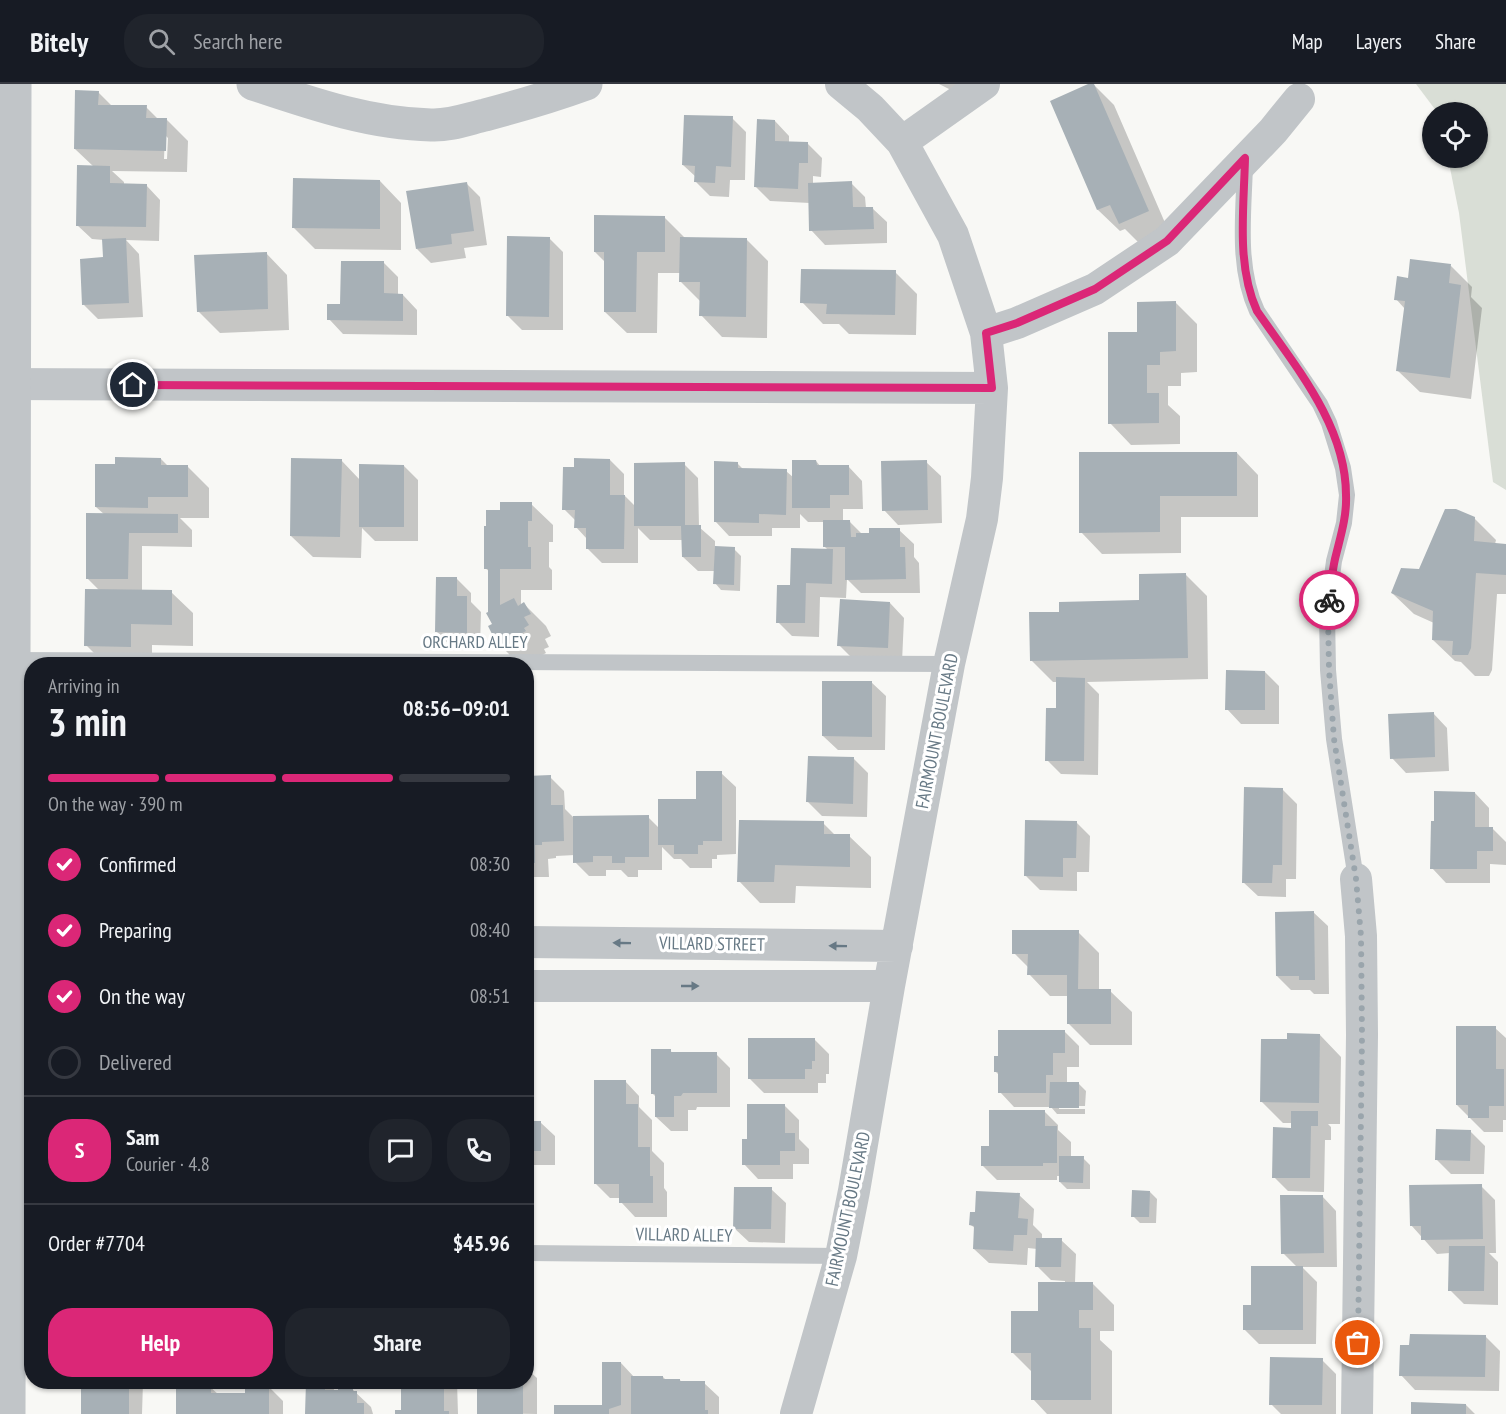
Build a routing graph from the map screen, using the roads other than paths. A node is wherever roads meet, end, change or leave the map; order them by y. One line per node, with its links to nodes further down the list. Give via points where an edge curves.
1 (253, 84): 2 (street, via 363,116 433,125 466,120)
2 (586, 84)
3 (841, 84): 7 (street, FAIRMOUNT BOULEVARD)
4 (984, 84): 7 (street)
5 (10, 93): 10 (street)
6 (1299, 99): 8 (street)
7 (902, 142): 9 (street, FAIRMOUNT BOULEVARD, via 953,235)
8 (1245, 158): 9 (street, via 1167,241 1095,289); 16 (lane, via 1244,263 1251,298 1320,404 1335,439 1347,495 1328,614 1329,670 1334,739)
9 (986, 333): 11 (street, FAIRMOUNT BOULEVARD)
10 (7, 384): 11 (street); 12 (street)
11 (992, 388): 15 (street, FAIRMOUNT BOULEVARD, via 982,519)
12 (7, 660): 13 (lane, ORCHARD ALLEY); 17 (street)
13 (24, 660)
14 (534, 662): 15 (lane, ORCHARD ALLEY)
15 (949, 664): 19 (street, FAIRMOUNT BOULEVARD)
16 (1356, 879): 28 (street, via 1362,1024)
17 (14, 935): 20 (street)
18 (534, 942): 19 (street, VILLARD STREET, one-way to 18)
19 (897, 946): 22 (street, FAIRMOUNT BOULEVARD)
20 (14, 985): 23 (street)
21 (534, 986): 22 (street, one-way to 22)
22 (889, 986): 25 (street, FAIRMOUNT BOULEVARD)
23 (14, 1253): 26 (street)
24 (534, 1253): 25 (lane, VILLARD ALLEY)
25 (841, 1256): 27 (street, FAIRMOUNT BOULEVARD)
26 (9, 1414)
27 (795, 1414)
28 (1357, 1414)

